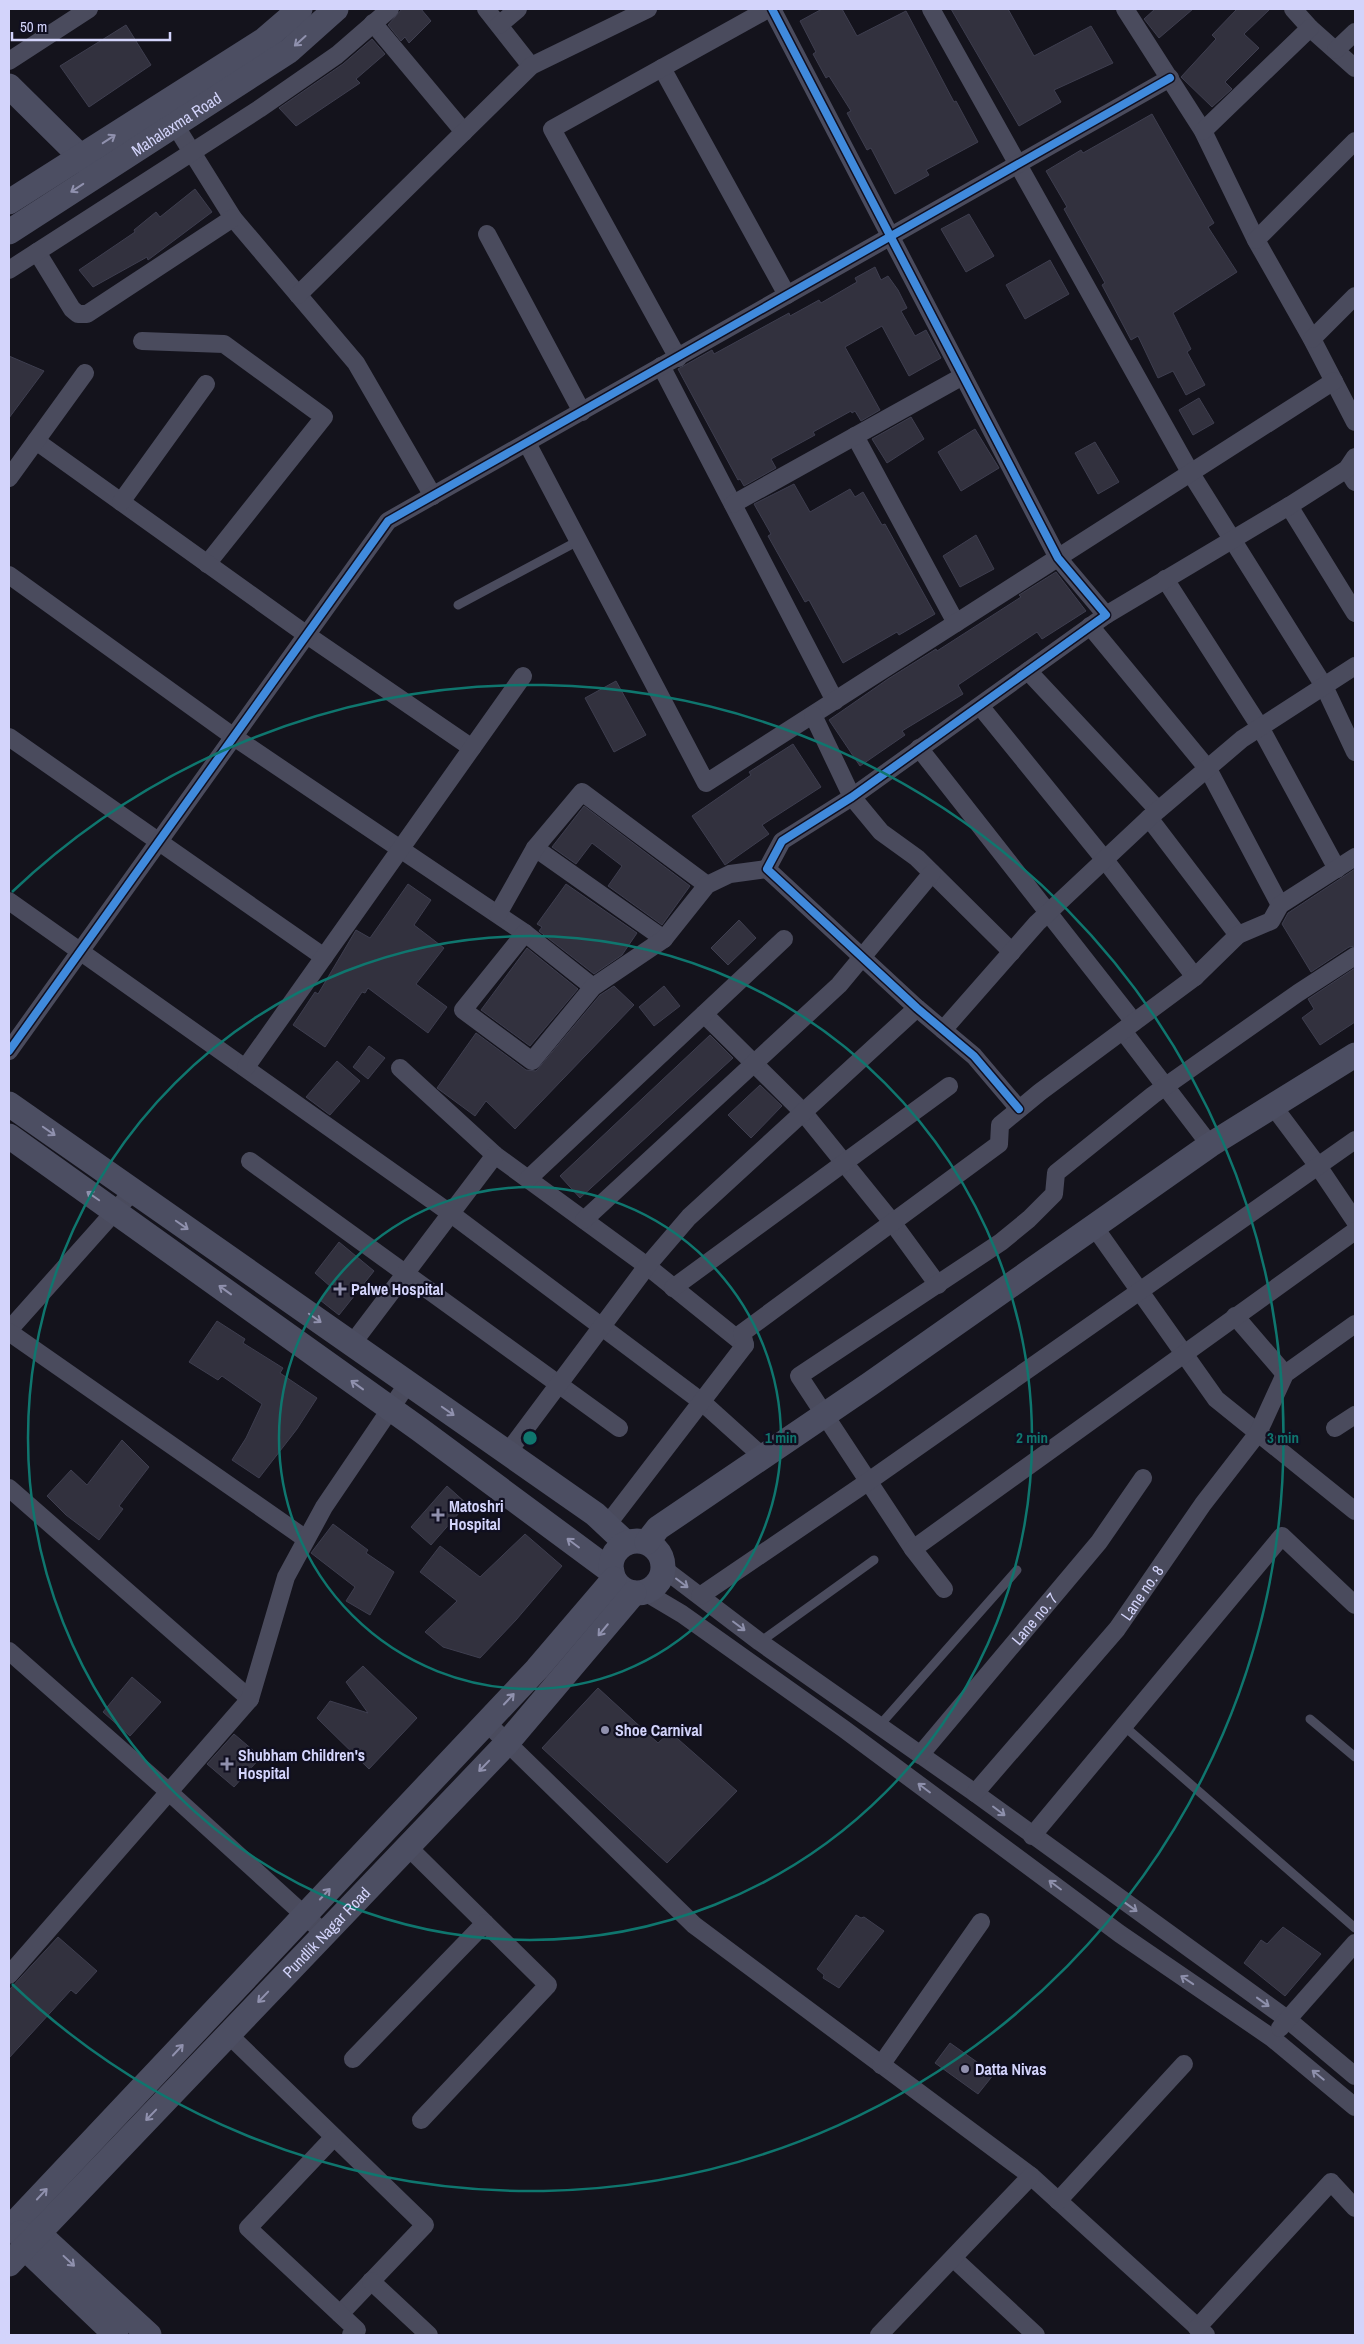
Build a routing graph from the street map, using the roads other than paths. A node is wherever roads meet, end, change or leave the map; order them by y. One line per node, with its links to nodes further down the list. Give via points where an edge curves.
1 (89, 9): 17 (street)
2 (300, 9): 28 (main road, Mahalaxma Road, one-way to 2, via 264,40)
3 (336, 9): 23 (main road, Mahalaxma Road, one-way to 23, via 289,51)
4 (390, 9): 12 (street)
5 (486, 9): 13 (street)
6 (518, 9): 13 (street)
7 (648, 9): 18 (street)
8 (770, 9): 19 (street); 35 (street)
9 (931, 9): 29 (street)
10 (1125, 9): 21 (street)
11 (1293, 9): 14 (street)
12 (373, 24): 25 (street); 27 (street, via 337,55)
13 (499, 25): 18 (street)
14 (1310, 28): 16 (street); 24 (street)
15 (1355, 32): 16 (street)
16 (1336, 50): 20 (street)
17 (9, 61)
18 (531, 66): 25 (street)
19 (662, 68): 40 (street); 44 (street, via 552,129)
20 (1355, 68)
21 (1170, 78): 24 (street); 29 (street)
22 (9, 86): 28 (main road)
23 (175, 125): 27 (street); 30 (main road, Mahalaxma Road)
24 (1204, 131): 36 (street)
25 (464, 132): 39 (street)
26 (1355, 141): 36 (street)
27 (194, 153): 32 (street); 37 (street)
28 (81, 157): 30 (main road); 31 (main road, Mahalaxma Road)
29 (1018, 164): 35 (street); 56 (street)
30 (98, 174): 33 (main road, Mahalaxma Road, one-way to 33)
31 (9, 202)
32 (234, 218): 37 (street, via 87,314 78,314 72,309); 39 (street)
33 (9, 232)
34 (487, 234): 50 (street)
35 (890, 237): 40 (street); 47 (street)
36 (1256, 240): 42 (street)
37 (37, 252): 38 (street)
38 (9, 270)
39 (298, 295): 58 (street, via 356,363)
40 (787, 296): 44 (street)
41 (1355, 296): 42 (street)
42 (1312, 339): 48 (street)
43 (142, 341): 65 (street, via 224,344 324,417)
44 (678, 358): 45 (street)
45 (662, 366): 50 (street); 60 (street)
46 (85, 373): 53 (street)
47 (963, 376): 52 (street); 64 (street)
48 (1334, 381): 51 (street); 56 (street)
49 (206, 384): 59 (street)
50 (582, 412): 54 (street)
51 (1355, 422)
52 (855, 436): 60 (street); 71 (street)
53 (36, 441): 57 (street); 59 (street)
54 (526, 443): 58 (street); 62 (street)
55 (1353, 470): 61 (street)
56 (1190, 472): 63 (street); 64 (street)
57 (9, 478)
58 (433, 496): 73 (street, via 388,521)
59 (121, 502): 65 (street)
60 (733, 504): 78 (street)
61 (1289, 506): 63 (street); 69 (street)
62 (578, 541): 68 (lane); 80 (street, via 706,783)
63 (1233, 541): 67 (street); 77 (street)
64 (1058, 558): 70 (street); 71 (street)
65 (207, 564): 73 (street)
66 (9, 575): 83 (street)
67 (1166, 579): 70 (street); 81 (street)
68 (458, 605)
69 (1355, 612)
70 (1106, 615): 72 (street)
71 (956, 623): 78 (street)
72 (1090, 626): 75 (street); 87 (street)
73 (307, 635): 83 (street); 84 (street)
74 (1355, 666): 77 (street)
75 (1028, 671): 79 (street); 89 (street)
76 (523, 676): 84 (street)
77 (1324, 686): 81 (street); 86 (street)
78 (834, 701): 80 (street)
79 (980, 706): 85 (street); 94 (street)
80 (814, 714): 88 (street)
81 (1260, 727): 87 (street); 96 (street)
82 (9, 737): 90 (street)
83 (234, 737): 90 (street); 91 (street)
84 (472, 748): 91 (street)
85 (919, 748): 88 (street); 101 (street)
86 (1355, 752)
87 (1208, 769): 89 (street); 100 (street)
88 (852, 797): 95 (street, via 782,841); 97 (street, via 881,832)
89 (1154, 814): 94 (street); 104 (street)
90 (159, 842): 107 (street); 110 (street)
91 (401, 848): 102 (street); 110 (street)
92 (535, 848): 98 (street, via 582,792); 102 (street); 105 (street)
93 (1355, 857): 96 (street)
94 (1105, 860): 101 (street); 112 (street)
95 (767, 869): 98 (street, via 730,874); 111 (street)
96 (1337, 869): 100 (street)
97 (932, 873): 108 (street); 111 (street)
98 (707, 884): 105 (street)
99 (9, 901): 107 (street)
100 (1280, 905): 104 (street, via 1271,921)
101 (1048, 913): 108 (street); 116 (street)
102 (498, 914): 103 (street)
103 (525, 933): 113 (street); 113 (street, via 463,1010 532,1061)
104 (1238, 935): 112 (street)
105 (664, 939): 113 (street)
106 (784, 939): 115 (street)
107 (80, 951): 118 (street); 121 (street)
108 (1012, 952): 117 (street)
109 (1355, 956): 124 (street)
110 (324, 957): 121 (street)
111 (863, 958): 114 (street); 120 (street, via 839,985)
112 (1195, 977): 116 (street)
113 (593, 987)
114 (917, 1008): 117 (street); 128 (street)
115 (704, 1014): 120 (street); 136 (street)
116 (1128, 1027): 124 (street); 127 (street)
117 (943, 1030): 127 (street, via 974,1056)
118 (9, 1051)
119 (1355, 1055): 126 (main road)
120 (754, 1063): 128 (street); 140 (street)
121 (246, 1067): 139 (street)
122 (400, 1068): 132 (street)
123 (949, 1086): 134 (street)
124 (1166, 1086): 131 (street); 147 (street, via 1056,1173 1054,1194 1029,1219)
125 (9, 1104): 137 (main road, one-way to 137)
126 (1273, 1106): 131 (main road); 135 (street)
127 (1019, 1109): 142 (street, via 1000,1125 999,1144)
128 (803, 1112): 134 (street); 145 (street, via 689,1217)
129 (9, 1136): 138 (main road, one-way to 129)
130 (1355, 1140): 135 (street)
131 (1210, 1145): 143 (main road)
132 (495, 1155): 136 (street); 139 (street)
133 (250, 1161): 146 (street)
134 (844, 1163): 142 (street); 148 (street)
135 (1318, 1166): 141 (street); 149 (street)
136 (528, 1179): 140 (street)
137 (133, 1190): 138 (street); 154 (main road, one-way to 154)
138 (114, 1212): 153 (street); 161 (main road, one-way to 138)
139 (450, 1213): 146 (street); 152 (street)
140 (584, 1220): 145 (street)
141 (1355, 1221)
142 (892, 1222): 147 (street); 155 (street, via 742,1333)
143 (1093, 1225): 149 (street); 162 (main road)
144 (1355, 1231): 150 (street)
145 (647, 1266): 148 (street); 152 (street)
146 (405, 1272): 154 (street); 159 (street)
147 (938, 1285): 162 (street, via 799,1376)
148 (673, 1288): 155 (street)
149 (1140, 1291): 156 (street); 170 (street)
150 (1235, 1316): 156 (street); 157 (street)
151 (1355, 1324): 157 (street)
152 (602, 1326): 159 (street); 160 (street)
153 (9, 1331): 174 (street)
154 (352, 1344): 158 (main road)
155 (745, 1346): 160 (street)
156 (1183, 1353): 166 (street, via 1216,1399); 176 (street)
157 (1285, 1374): 166 (street, Lane no. 8)
158 (408, 1383): 161 (street); 167 (main road, one-way to 167)
159 (558, 1384): 164 (street); 167 (street)
160 (702, 1402): 168 (street); 173 (street)
161 (391, 1409): 174 (street); 180 (main road, one-way to 161)
162 (825, 1414): 168 (main road); 170 (street)
163 (1355, 1415): 165 (street)
164 (619, 1428)
165 (1335, 1428)
166 (1258, 1433): 172 (street); 198 (street, Lane no. 8, via 1203,1504 1117,1629)
167 (508, 1452): 173 (main road)
168 (762, 1456): 175 (main road)
169 (1143, 1478): 195 (street, Lane no. 7, via 1099,1542)
170 (869, 1481): 176 (street); 183 (street)
171 (9, 1488): 187 (street)
172 (1355, 1511)
173 (607, 1524): 175 (main road)
174 (306, 1539): 187 (street, via 286,1577)
175 (636, 1543): 178 (main road, via 656,1548); 180 (main road, via 614,1556)
176 (913, 1549): 181 (street)
177 (874, 1560): 185 (lane)
178 (664, 1570): 182 (main road, via 654,1587); 183 (street, one-way to 183)
179 (1017, 1570): 192 (lane)
180 (613, 1576): 182 (main road, via 619,1586); 191 (main road, Pundlik Nagar Road, one-way to 180, via 537,1669)
181 (944, 1589)
182 (640, 1593): 190 (street, via 682,1614); 194 (main road, Pundlik Nagar Road, one-way to 194)
183 (700, 1596): 185 (street, one-way to 185)
184 (1355, 1605): 193 (street, via 1282,1536)
185 (760, 1642): 188 (street)
186 (9, 1651): 197 (street)
187 (250, 1699): 197 (street)
188 (844, 1701): 190 (street); 192 (street)
189 (1310, 1718): 196 (lane)
190 (831, 1719): 210 (street, one-way to 190, via 1120,1934)
191 (487, 1723): 194 (street); 201 (main road, Pundlik Nagar Road, one-way to 191)
192 (879, 1726): 195 (street)
193 (1124, 1726): 199 (street); 204 (lane)
194 (507, 1743): 200 (main road, Pundlik Nagar Road, one-way to 200); 213 (street, via 694,1925)
195 (920, 1755): 198 (street)
196 (1355, 1757)
197 (169, 1792): 201 (street); 207 (street)
198 (975, 1793): 199 (street, one-way to 199)
199 (1032, 1836): 208 (street, one-way to 208)
200 (407, 1846): 202 (street); 205 (main road, Pundlik Nagar Road)
201 (305, 1916): 205 (street); 221 (main road, Pundlik Nagar Road, one-way to 201)
202 (485, 1922): 211 (street); 216 (street, via 548,1984)
203 (981, 1922): 213 (street)
204 (1355, 1928)
205 (324, 1933): 209 (main road, Pundlik Nagar Road, one-way to 209)
206 (1355, 1943): 208 (street)
207 (9, 1975)
208 (1287, 2019): 210 (street); 214 (street)
209 (228, 2034): 217 (street); 221 (main road, Pundlik Nagar Road, one-way to 221)
210 (1272, 2038): 215 (street, one-way to 210)
211 (353, 2059)
212 (1184, 2064): 219 (street)
213 (881, 2065): 218 (street)
214 (1355, 2076)
215 (1355, 2107)
216 (421, 2120)
217 (334, 2137): 223 (street, via 424,2225); 224 (street, via 248,2228)
218 (1031, 2176): 219 (street); 222 (street)
219 (1058, 2201): 225 (street)
220 (1355, 2208): 225 (street, via 1331,2182)
221 (18, 2235): 227 (main road); 228 (main road, one-way to 228)
222 (952, 2258): 226 (street); 231 (street)
223 (371, 2281): 224 (street); 230 (street)
224 (340, 2314): 229 (street, via 357,2330)
225 (1202, 2331)
226 (887, 2332)
227 (116, 2335)
228 (149, 2335)
229 (351, 2335)
230 (429, 2335)
231 (1036, 2335)

